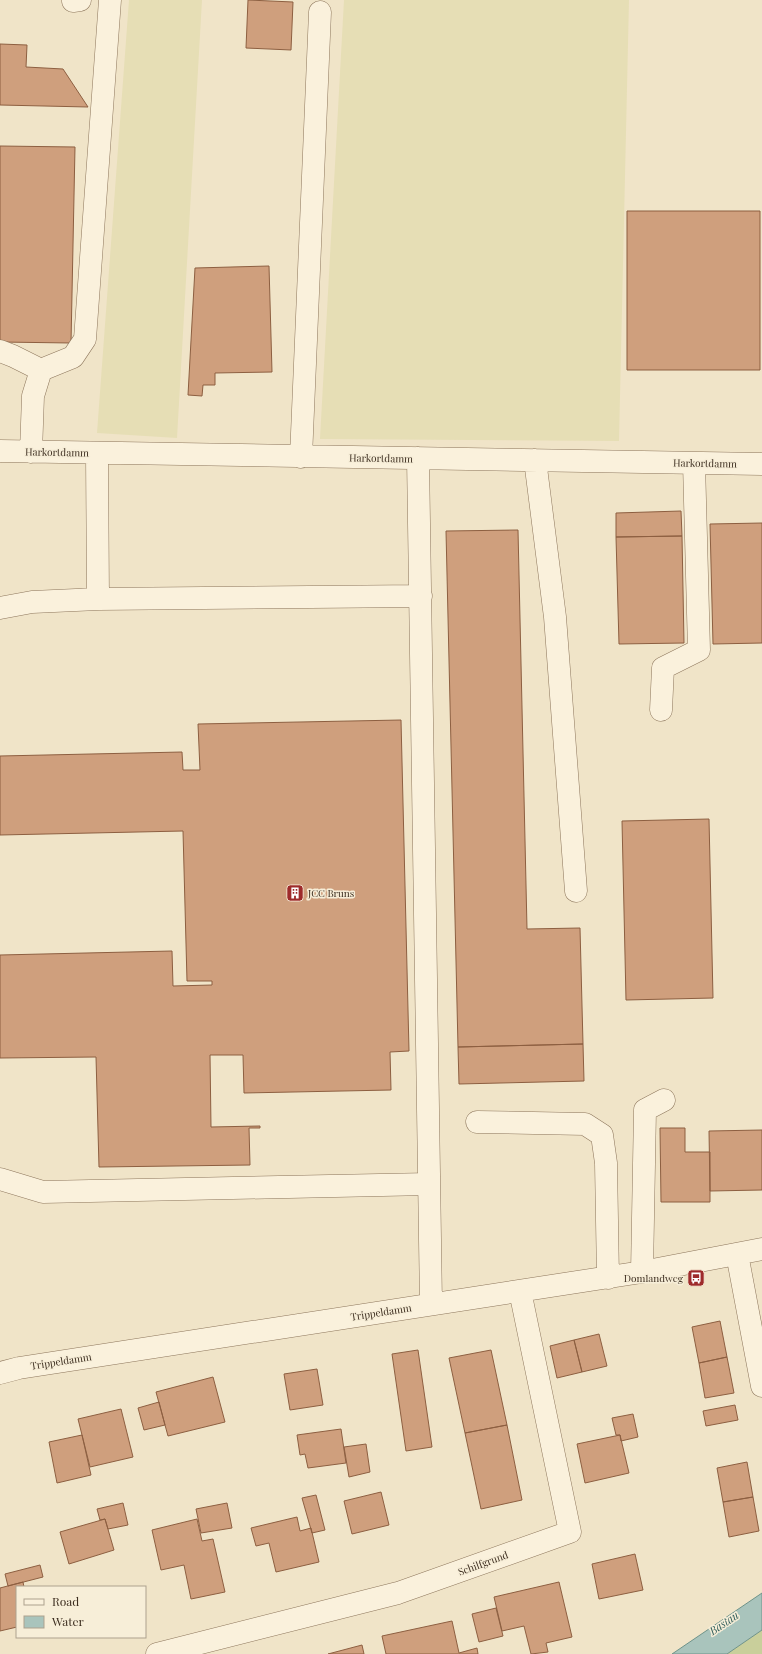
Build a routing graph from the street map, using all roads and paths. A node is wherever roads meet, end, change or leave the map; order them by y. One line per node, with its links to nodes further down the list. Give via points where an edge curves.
1 (110, 0): 4 (street, via 85,339 73,357)
2 (320, 12): 8 (street)
3 (0, 351): 4 (street)
4 (42, 370): 6 (street, via 33,396)
5 (0, 452): 6 (street, Harkortdamm)
6 (31, 452): 7 (street, Harkortdamm)
7 (97, 453): 8 (street, Harkortdamm); 14 (street)
8 (301, 456): 9 (street, Harkortdamm)
9 (418, 458): 10 (street, Harkortdamm); 13 (street)
10 (535, 460): 11 (street, Harkortdamm); 17 (street, via 555,617)
11 (694, 463): 12 (street, Harkortdamm); 16 (street, via 699,650 663,668)
12 (762, 464)
13 (421, 596): 14 (street); 21 (street)
14 (98, 599): 15 (street, via 32,602)
15 (0, 608)
16 (661, 710)
17 (576, 891)
18 (664, 1100): 24 (street, via 645,1110)
19 (477, 1122): 25 (street, via 585,1124 602,1135 606,1163)
20 (0, 1179): 21 (street, via 43,1192)
21 (429, 1184): 27 (street)
22 (762, 1249): 23 (street, Trippeldamm)
23 (737, 1254): 24 (street, Trippeldamm); 29 (street)
24 (642, 1272): 25 (street, Trippeldamm)
25 (608, 1278): 26 (street, Trippeldamm)
26 (520, 1292): 27 (street, Trippeldamm); 30 (street, Schilfgrund, via 570,1532 398,1593)
27 (431, 1304): 28 (street, Trippeldamm)
28 (0, 1373)
29 (762, 1386)
30 (156, 1654)

